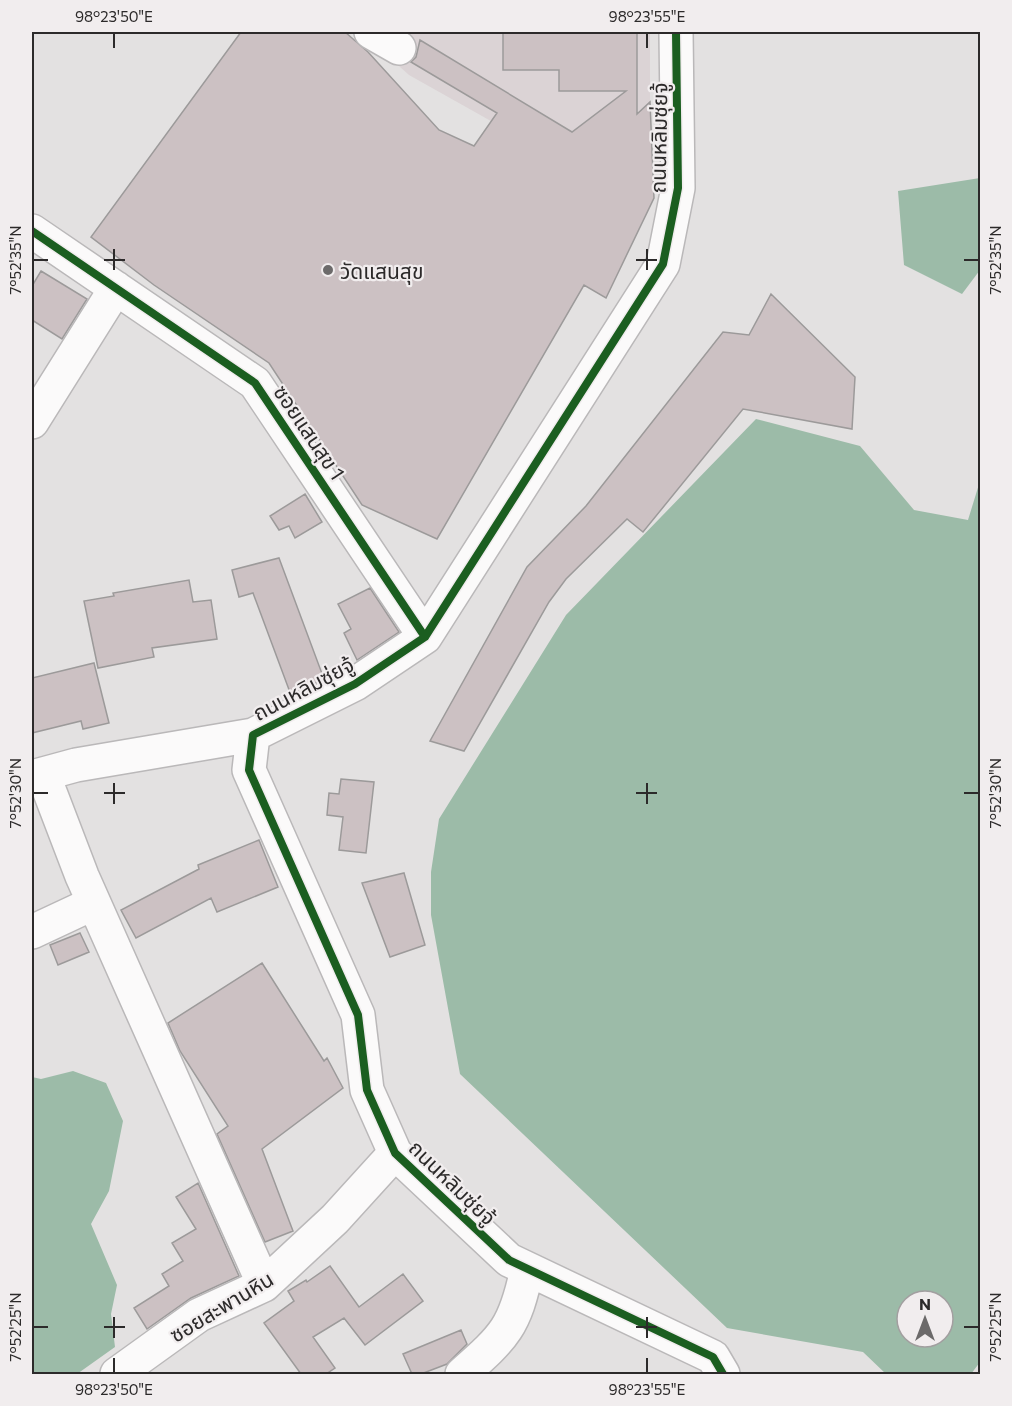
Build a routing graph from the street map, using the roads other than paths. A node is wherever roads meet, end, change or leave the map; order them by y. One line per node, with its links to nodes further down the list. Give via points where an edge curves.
1 (676, 32): 5 (street, ถนนหลิมซุ่ยจู้, via 678,188 663,264)
2 (32, 231): 3 (street, ซอยแสนสุข 1)
3 (116, 288): 4 (street); 5 (street, ซอยแสนสุข 1, via 255,382)
4 (32, 422)
5 (425, 637): 6 (street, ถนนหลิมซุ่ยจู้, via 355,684)
6 (253, 735): 7 (street); 10 (street, ถนนหลิมซุ่ยจู้, via 249,770 358,1015 367,1090)
7 (36, 771): 8 (street)
8 (94, 903): 9 (street); 12 (street)
9 (32, 932)
10 (395, 1153): 11 (street, ถนนหลิมซุ่ยจู้, via 509,1260); 12 (street, ซอยสะพานหิน, via 335,1219)
11 (527, 1269): 14 (street, via 510,1326); 15 (street, ถนนหลิมซุ่ยจู้, via 713,1358)
12 (264, 1285): 13 (street, ซอยสะพานหิน, via 200,1315)
13 (117, 1374)
14 (462, 1374)
15 (723, 1374)

